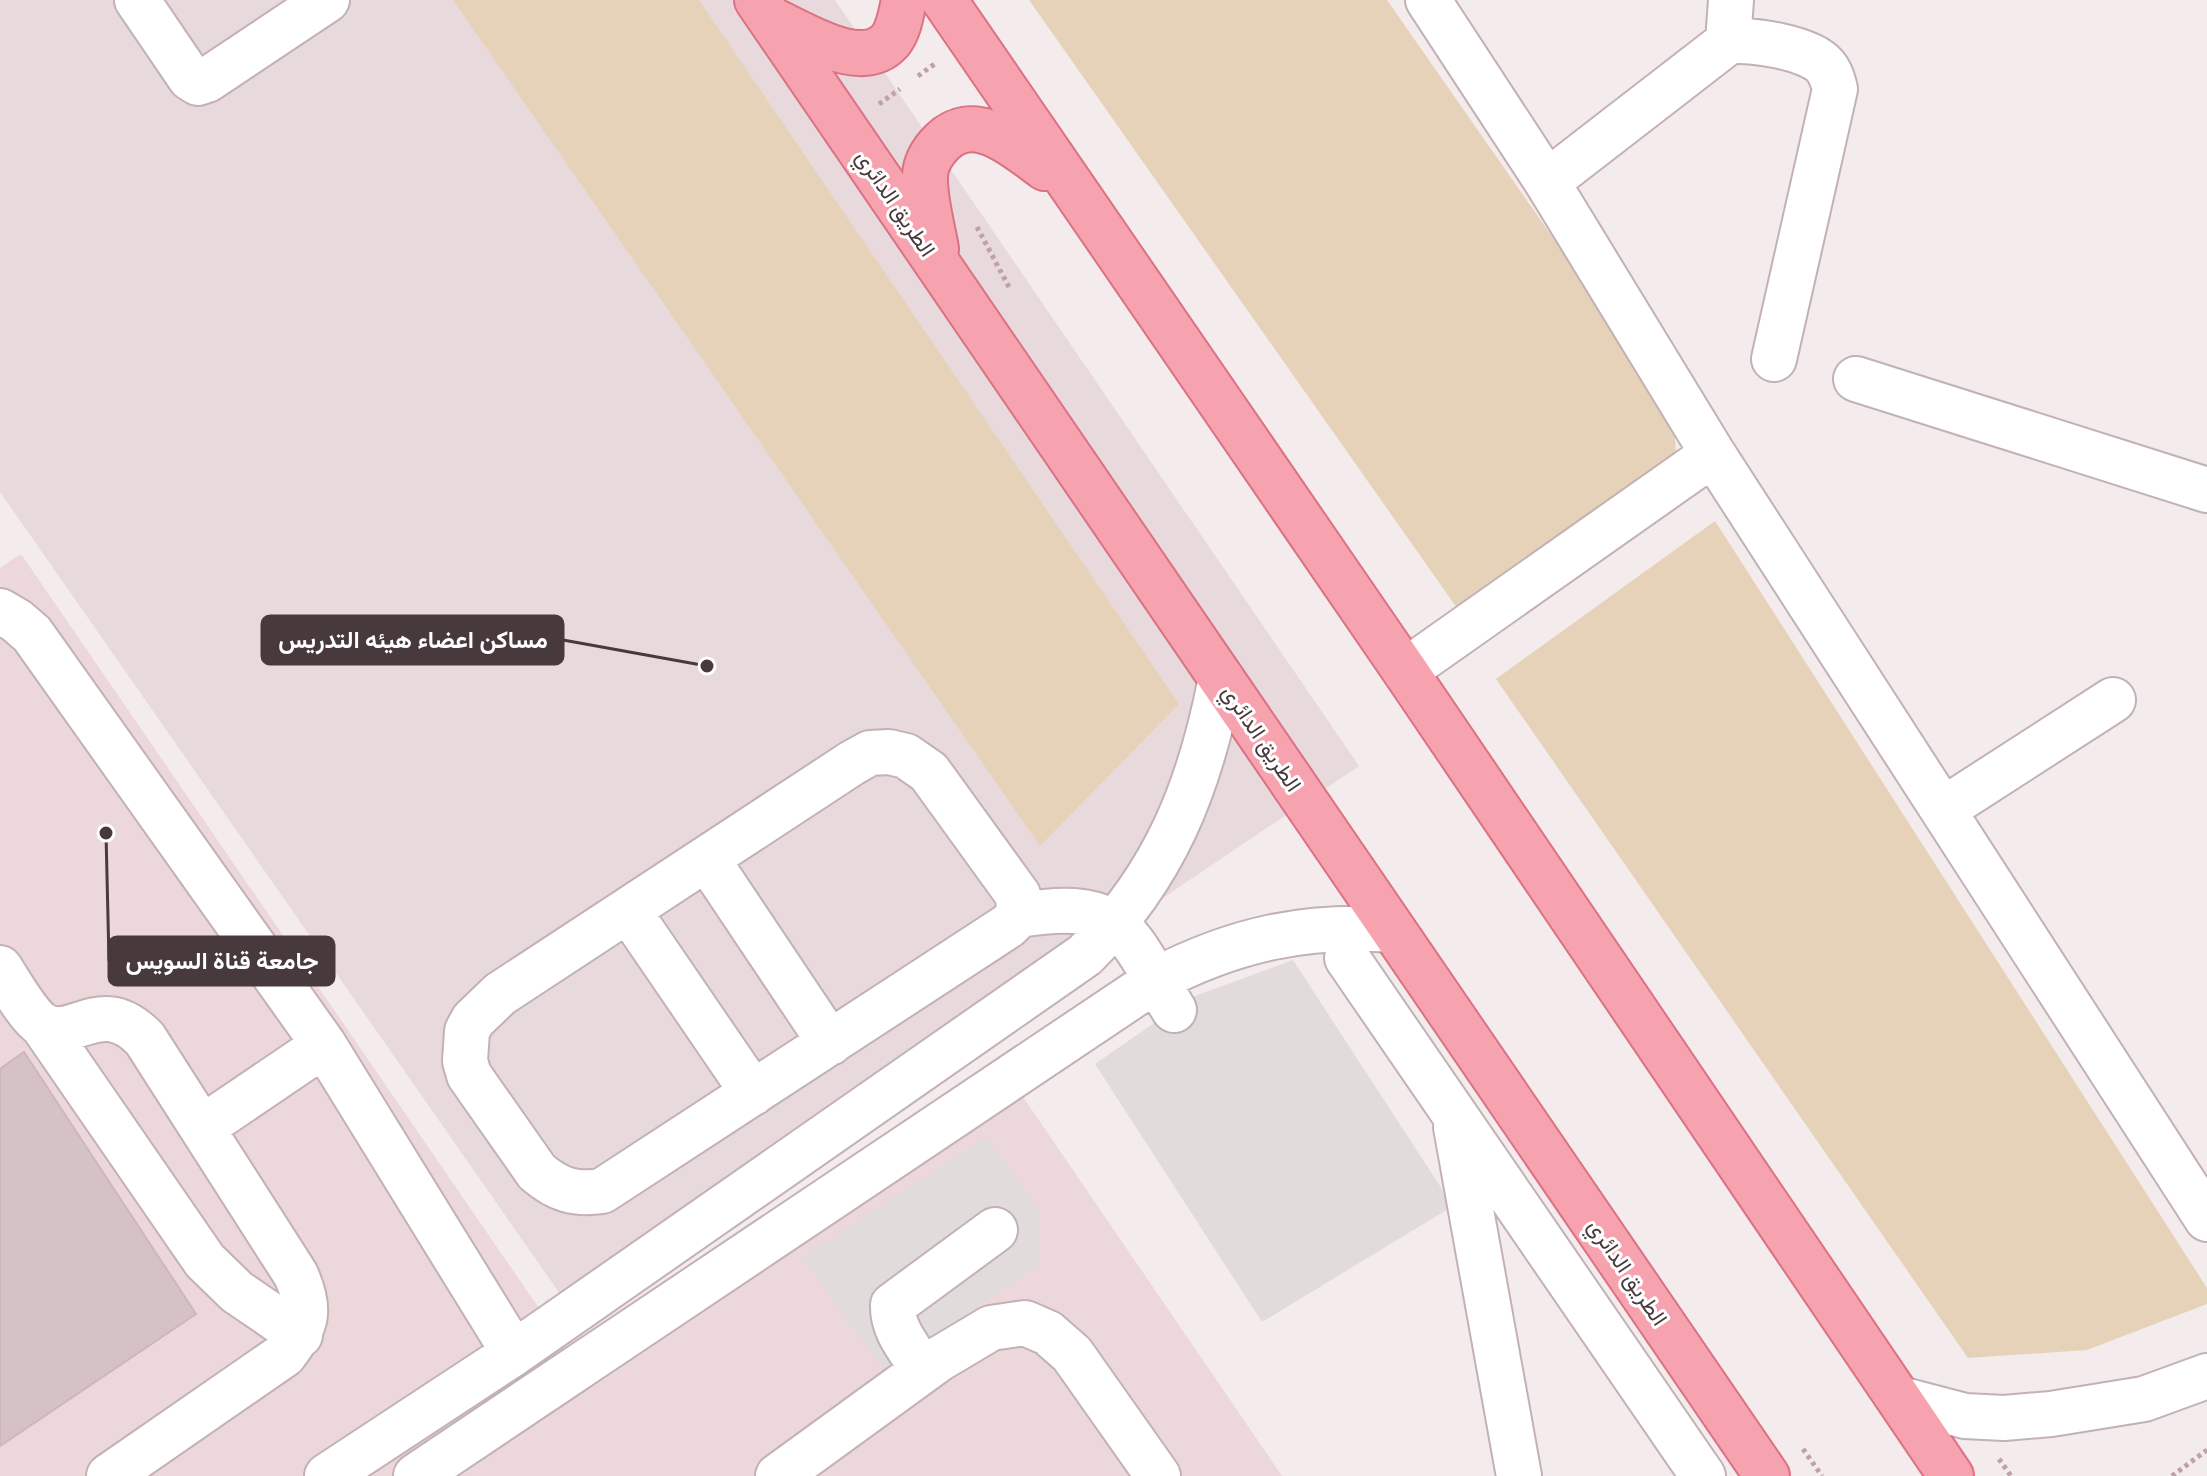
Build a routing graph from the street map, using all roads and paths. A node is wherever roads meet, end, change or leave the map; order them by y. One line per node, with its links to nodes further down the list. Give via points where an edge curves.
1 (137, 0): 2 (street, via 198,83)
2 (327, 0)
3 (904, 0): 6 (main road, via 891,39 863,55 846,53)
4 (944, 0): 9 (main road)
5 (1428, 0): 8 (street)
6 (764, 10): 11 (main road, الطريق الدائري)
7 (1730, 21): 8 (street); 13 (street, via 1752,41 1807,53 1826,67 1835,89)
8 (1547, 182): 15 (street)
9 (1070, 186): 11 (main road, via 998,135 980,129 944,139 925,172); 18 (main road)
10 (975, 224): 12 (path)
11 (938, 264): 19 (main road, الطريق الدائري)
12 (1011, 292)
13 (1774, 359)
14 (1856, 379): 16 (street)
15 (1713, 454): 18 (street); 21 (street)
16 (2207, 490)
17 (0, 611): 32 (street, via 32,634)
18 (1405, 671): 42 (main road)
19 (1221, 678): 25 (street, via 1210,732 1174,832); 26 (main road, الطريق الدائري)
20 (2113, 700): 21 (street)
21 (1944, 809): 36 (street)
22 (707, 859): 23 (street); 24 (street, via 852,763 870,753 889,752 906,756 929,772 1018,895); 31 (street)
23 (628, 910): 33 (street); 33 (street, via 481,1010 467,1031 469,1075 537,1172 568,1192 585,1194 602,1191)
24 (1019, 915): 25 (street, via 1079,909); 31 (street)
25 (1116, 925): 29 (street, via 1140,950); 39 (street, via 1085,955)
26 (1393, 930): 28 (main road, الطريق الدائري); 29 (street, via 1353,927 1271,936 1192,961)
27 (1347, 958): 34 (street)
28 (1429, 979): 34 (street); 52 (main road, الطريق الدائري)
29 (1157, 1000): 47 (street)
30 (14, 1001): 35 (street, via 65,1028 98,1018 116,1018 132,1026); 38 (street, via 205,1261 237,1292)
31 (830, 1043): 33 (street)
32 (324, 1045): 35 (street); 39 (street)
33 (753, 1093)
34 (1454, 1112): 50 (street); 51 (street)
35 (203, 1127): 38 (street, via 296,1275 305,1296)
36 (2207, 1219)
37 (995, 1230): 40 (street, via 893,1305 896,1326)
38 (300, 1335): 45 (street, via 284,1355)
39 (514, 1353): 46 (street)
40 (923, 1370): 48 (street); 49 (street, via 991,1328 1025,1323 1048,1333 1072,1354)
41 (2207, 1376): 42 (street, via 2144,1399 2004,1418 1965,1416)
42 (1900, 1399): 54 (main road)
43 (1797, 1439): 53 (path)
44 (2207, 1450): 55 (path)
45 (129, 1471)
46 (327, 1476)
47 (416, 1476)
48 (778, 1476)
49 (1158, 1476)
50 (1519, 1476)
51 (1703, 1476)
52 (1767, 1476)
53 (1822, 1476)
54 (1951, 1476)
55 (2172, 1476)

